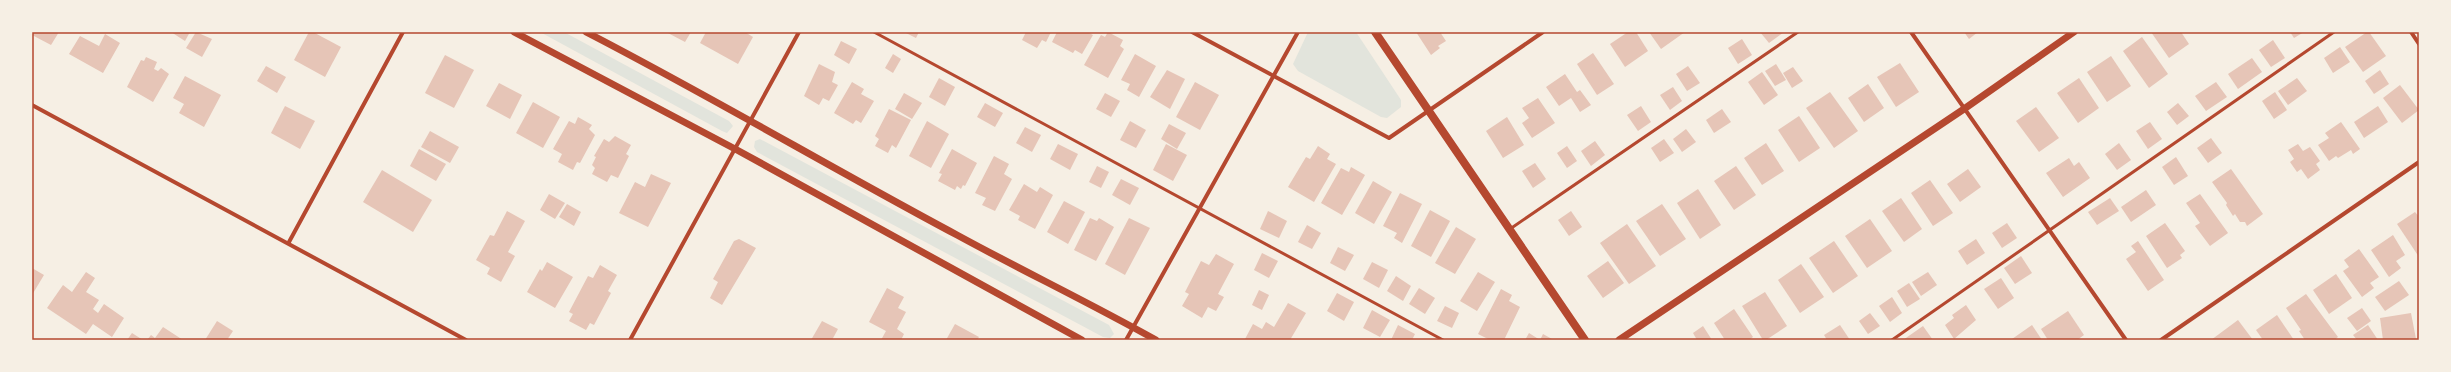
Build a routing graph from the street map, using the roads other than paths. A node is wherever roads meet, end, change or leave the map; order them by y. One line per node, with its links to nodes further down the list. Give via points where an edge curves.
1 (403, 32): 26 (street)
2 (514, 32): 21 (street)
3 (586, 32): 20 (street)
4 (799, 32): 20 (street)
5 (874, 32): 23 (lane)
6 (1192, 32): 16 (street)
7 (1298, 32): 16 (street)
8 (1375, 32): 19 (main road)
9 (1543, 32): 19 (street)
10 (1798, 32): 24 (lane)
11 (1911, 32): 18 (street)
12 (2074, 32): 18 (street)
13 (2334, 32): 25 (lane)
14 (2411, 32): 15 (street)
15 (2419, 44)
16 (1274, 76): 19 (street, via 1389,138); 23 (street)
17 (32, 104): 26 (street)
18 (1964, 109): 25 (street); 35 (street)
19 (1428, 111): 24 (main road)
20 (752, 120): 21 (street); 27 (street, via 958,236)
21 (737, 150): 29 (street); 30 (street)
22 (2419, 162): 38 (street)
23 (1199, 208): 27 (street); 33 (lane)
24 (1509, 230): 34 (main road)
25 (2050, 231): 36 (lane); 37 (street)
26 (289, 242): 28 (street)
27 (1133, 327): 31 (street); 32 (street)
28 (466, 340)
29 (630, 340)
30 (1082, 340)
31 (1126, 340)
32 (1156, 340)
33 (1443, 340)
34 (1585, 340)
35 (1619, 340)
36 (1892, 340)
37 (2126, 340)
38 (2161, 340)

